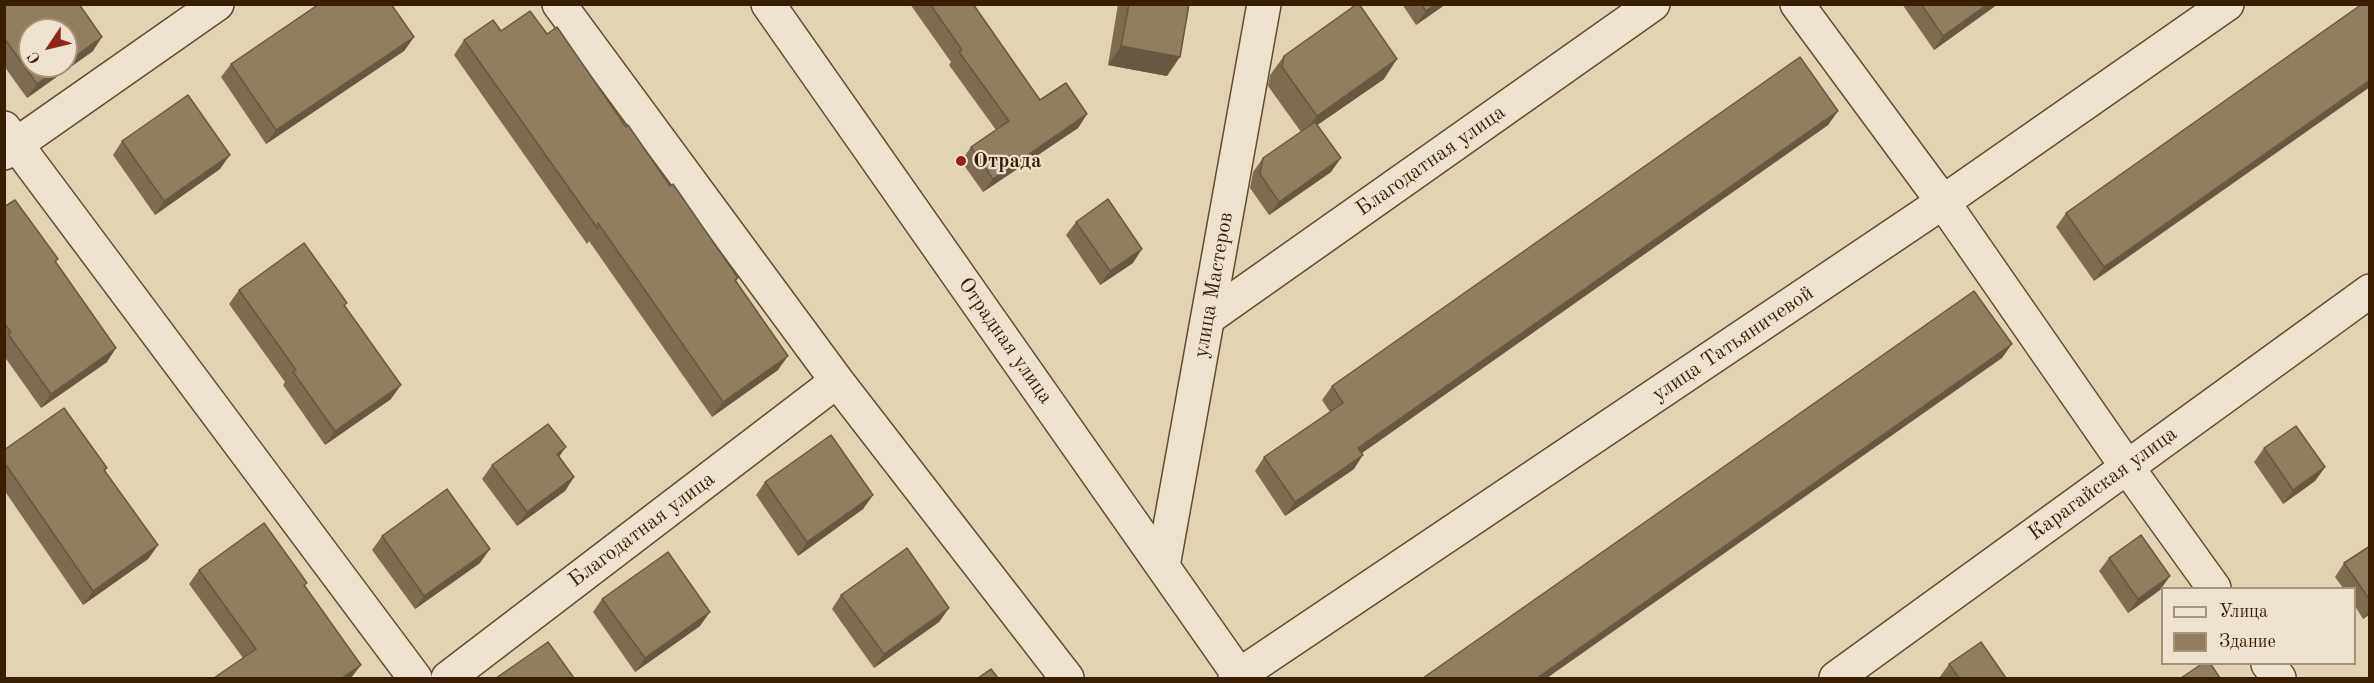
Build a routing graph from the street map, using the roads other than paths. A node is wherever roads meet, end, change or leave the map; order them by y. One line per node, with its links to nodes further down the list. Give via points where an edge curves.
1 (217, 4): 8 (street)
2 (559, 4): 12 (street)
3 (768, 4): 14 (street, Отрадная улица)
4 (1264, 4): 11 (street, улица Мастеров)
5 (1653, 4): 11 (street, Благодатная улица)
6 (1797, 4): 9 (street)
7 (2227, 4): 9 (street, улица Татьяничевой)
8 (8, 142): 17 (street)
9 (1942, 202): 13 (street); 20 (street, улица Татьяничевой)
10 (2370, 291): 13 (street, Карагайская улица)
11 (1209, 318): 14 (street, улица Мастеров)
12 (837, 381): 18 (street, Благодатная улица); 19 (street)
13 (2127, 467): 15 (street); 21 (street, Карагайская улица)
14 (1163, 566): 20 (street, Отрадная улица)
15 (2213, 587)
16 (2269, 665): 22 (street)
17 (415, 678)
18 (448, 678)
19 (1067, 678)
20 (1238, 678)
21 (1836, 678)
22 (2279, 678)

